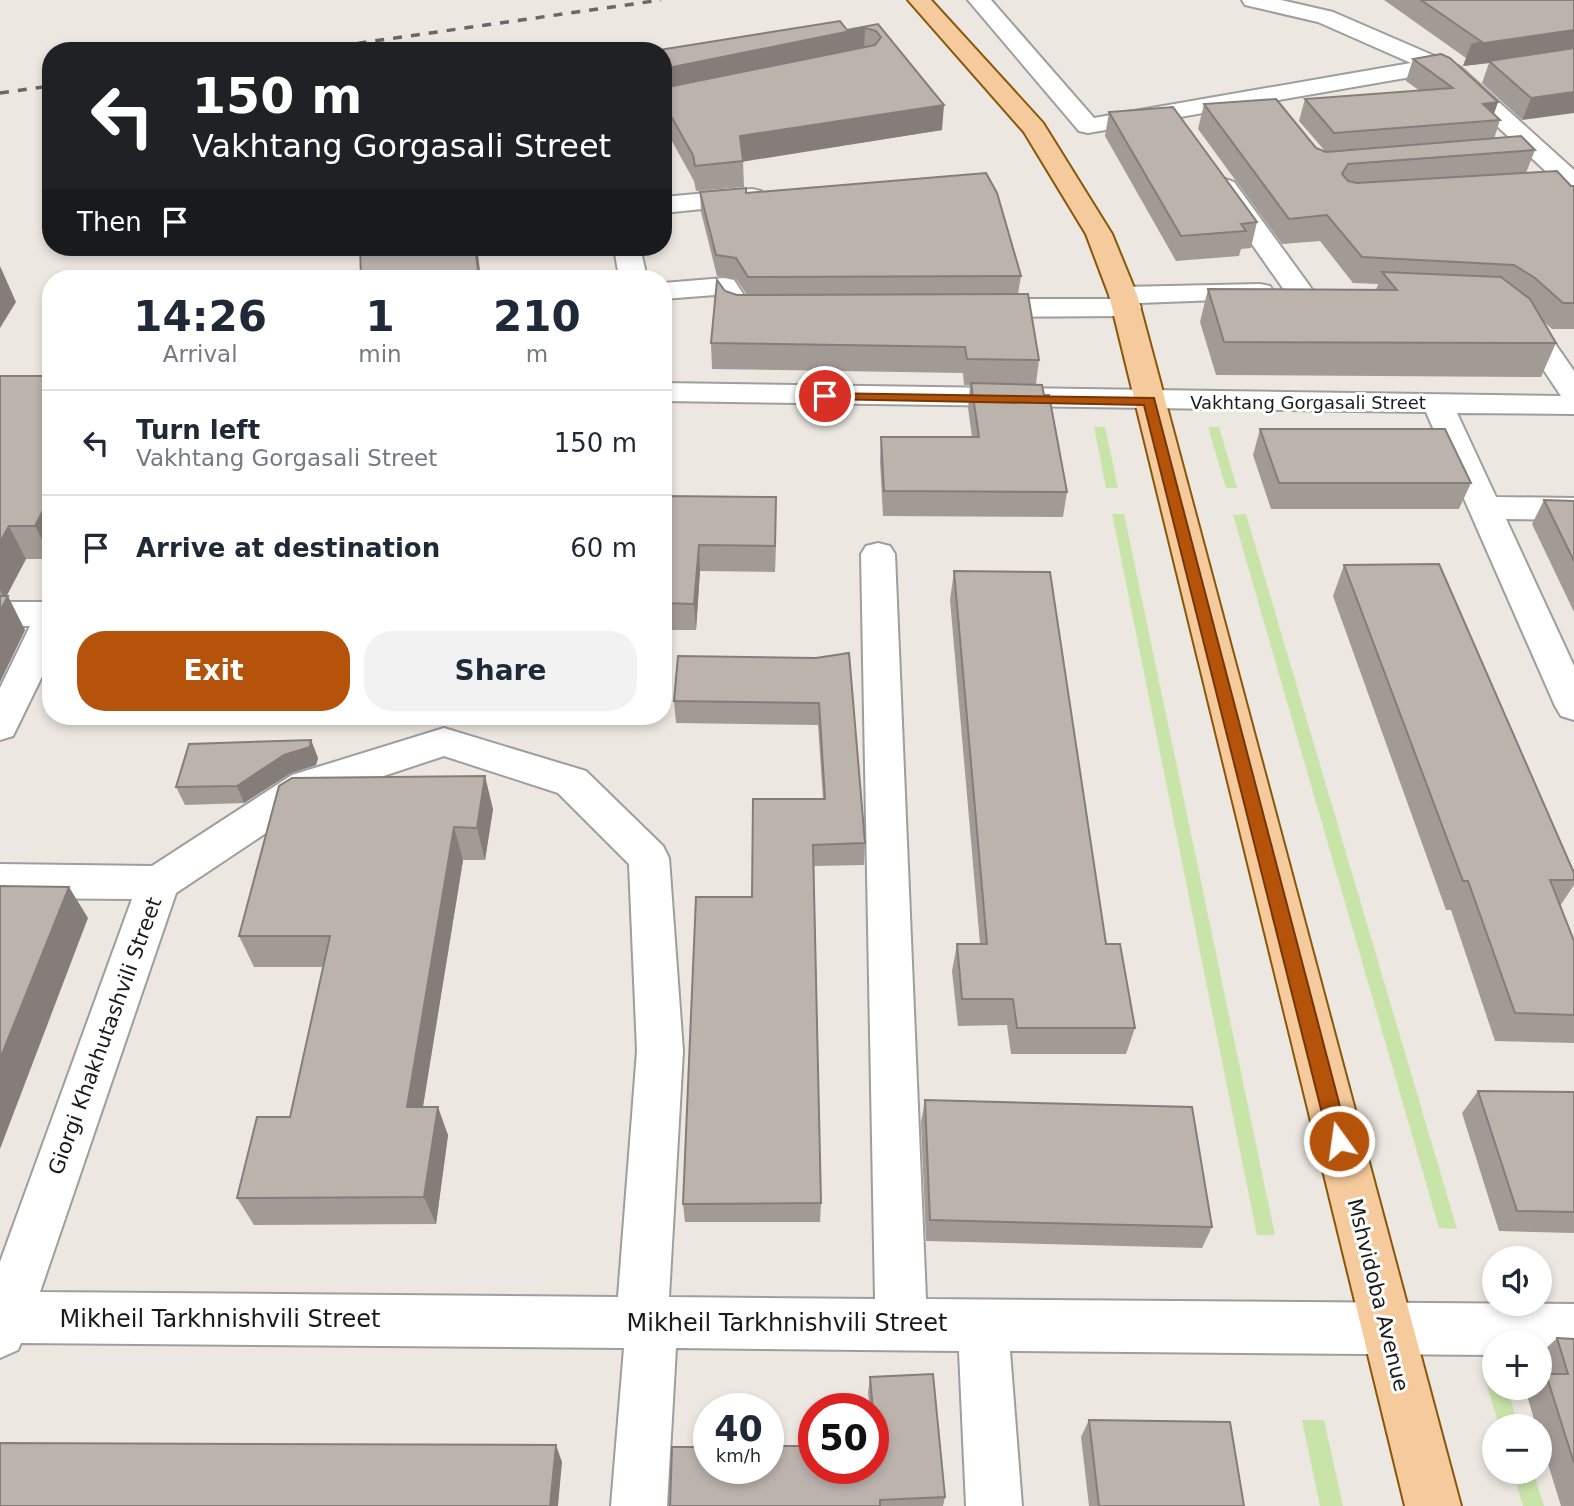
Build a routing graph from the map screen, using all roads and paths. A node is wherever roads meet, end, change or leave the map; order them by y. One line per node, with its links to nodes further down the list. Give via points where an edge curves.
1 (919, 0): 20 (main road, Mshvidoba Avenue, via 1034,128 1099,234)
2 (979, 0): 8 (street, via 1088,126)
3 (1258, 0): 4 (street, via 1325,17)
4 (1433, 66): 6 (street); 7 (street)
5 (1484, 73): 7 (street)
6 (1385, 74): 8 (street); 9 (street, via 1386,92 1275,111)
7 (1458, 77): 11 (street)
8 (1171, 111): 10 (street)
9 (1282, 120)
10 (1187, 134)
11 (1539, 149): 12 (street); 14 (street)
12 (1498, 152)
13 (1211, 168): 20 (street, via 1313,292)
14 (1573, 183): 15 (street)
15 (1545, 184)
16 (773, 195): 17 (street)
17 (672, 204)
18 (672, 290): 22 (street, via 724,286 738,309)
19 (1493, 299): 24 (street, via 1518,311)
20 (1125, 301): 21 (street); 25 (main road, Mshvidoba Avenue)
21 (954, 308)
22 (792, 309)
23 (672, 392): 25 (street, Vakhtang Gorgasali Street)
24 (1574, 393)
25 (1150, 401): 26 (street, Vakhtang Gorgasali Street); 43 (main road, Mshvidoba Avenue)
26 (1437, 403): 27 (street, Vakhtang Gorgasali Street); 28 (street)
27 (1574, 405)
28 (1485, 508): 29 (street); 34 (street)
29 (1574, 509)
30 (878, 554): 41 (street)
31 (0, 614): 32 (street)
32 (42, 614)
33 (42, 639): 35 (street)
34 (1574, 706)
35 (0, 726)
36 (446, 729): 38 (street, Giorgi Khakhutashvili Street, via 306,786); 40 (street, via 572,782 649,858 660,1051)
37 (0, 881): 38 (street)
38 (159, 883): 39 (street, Giorgi Khakhutashvili Street)
39 (2, 1322): 40 (street, Mikheil Tarkhnishvili Street)
40 (642, 1322): 41 (street, Mikheil Tarkhnishvili Street); 45 (street, via 650,1348)
41 (901, 1324): 42 (street, Mikheil Tarkhnishvili Street)
42 (983, 1325): 43 (street, Mikheil Tarkhnishvili Street); 46 (street)
43 (1387, 1328): 44 (street, Mikheil Tarkhnishvili Street); 47 (main road, Mshvidoba Avenue)
44 (1574, 1330)
45 (639, 1506)
46 (994, 1506)
47 (1433, 1506)

